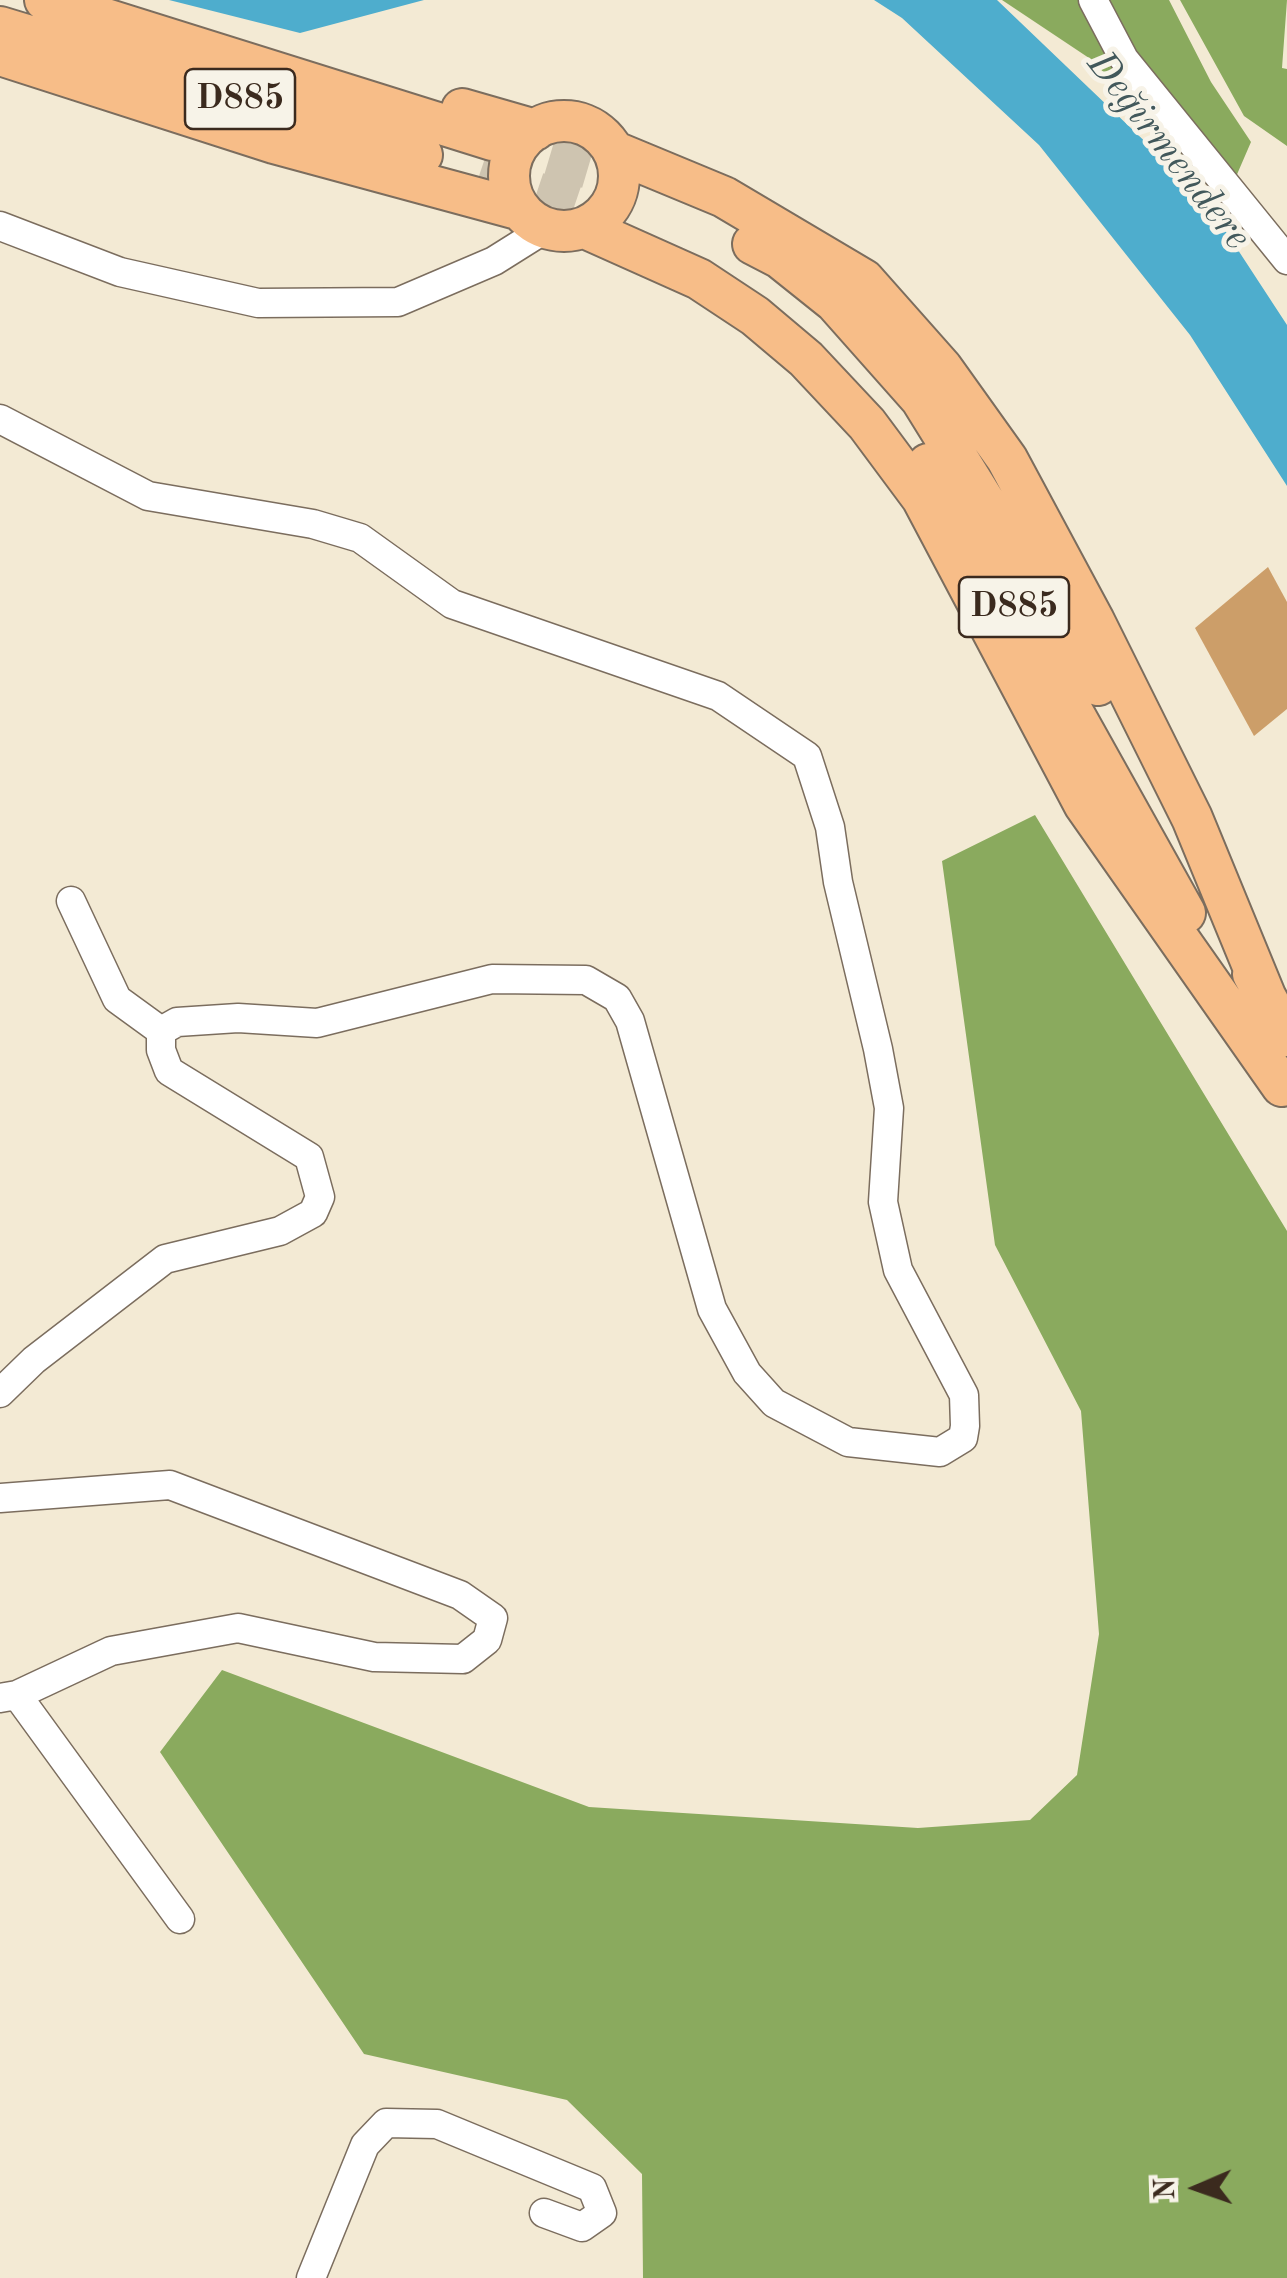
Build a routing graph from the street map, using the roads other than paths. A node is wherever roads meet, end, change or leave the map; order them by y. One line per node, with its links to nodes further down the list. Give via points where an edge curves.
1 (46, 0): 4 (highway, D885, via 486,157)
2 (117, 0): 6 (highway)
3 (1093, 0): 12 (street, via 1124,59)
4 (0, 26)
5 (0, 55): 9 (highway)
6 (535, 130): 7 (highway, via 578,123); 9 (highway, via 510,167 510,182)
7 (613, 151): 9 (highway, via 616,196 598,220); 15 (highway, via 724,197 864,280 942,368 1007,459 1094,621 1192,818)
8 (640, 184): 15 (highway, D885, via 780,258 835,302 921,399 1080,651)
9 (550, 222): 11 (street, via 494,261 398,302 258,303 120,272); 18 (highway, via 699,280 806,359 867,424 922,498 1084,804)
10 (625, 222): 18 (highway, D885, via 714,266 785,312 885,406 951,494)
11 (0, 226)
12 (1287, 260)
13 (0, 419): 16 (street, via 148,496 360,538 452,604 718,696 807,756 830,826 889,1108 883,1202 894,1253 964,1395 963,1438 940,1452 848,1442 774,1404 747,1373 712,1309 630,1021 617,998 586,980 492,979 317,1023 223,1019 178,1022)
14 (71, 901): 16 (street, via 117,999)
15 (1266, 998): 17 (highway, D885)
16 (162, 1032): 19 (street, via 170,1071 309,1158 320,1197 314,1213 280,1231 164,1259)
17 (1287, 1036)
18 (1284, 1091)
19 (0, 1393)
20 (0, 1498): 21 (street, via 170,1485 460,1595 493,1618 487,1640 462,1660 374,1657 238,1628 111,1651)
21 (8, 1696): 22 (street)
22 (180, 1919)
23 (544, 2213): 24 (street, via 582,2228 602,2213 592,2188 575,2180 437,2124 386,2123 365,2145)
24 (311, 2278)

